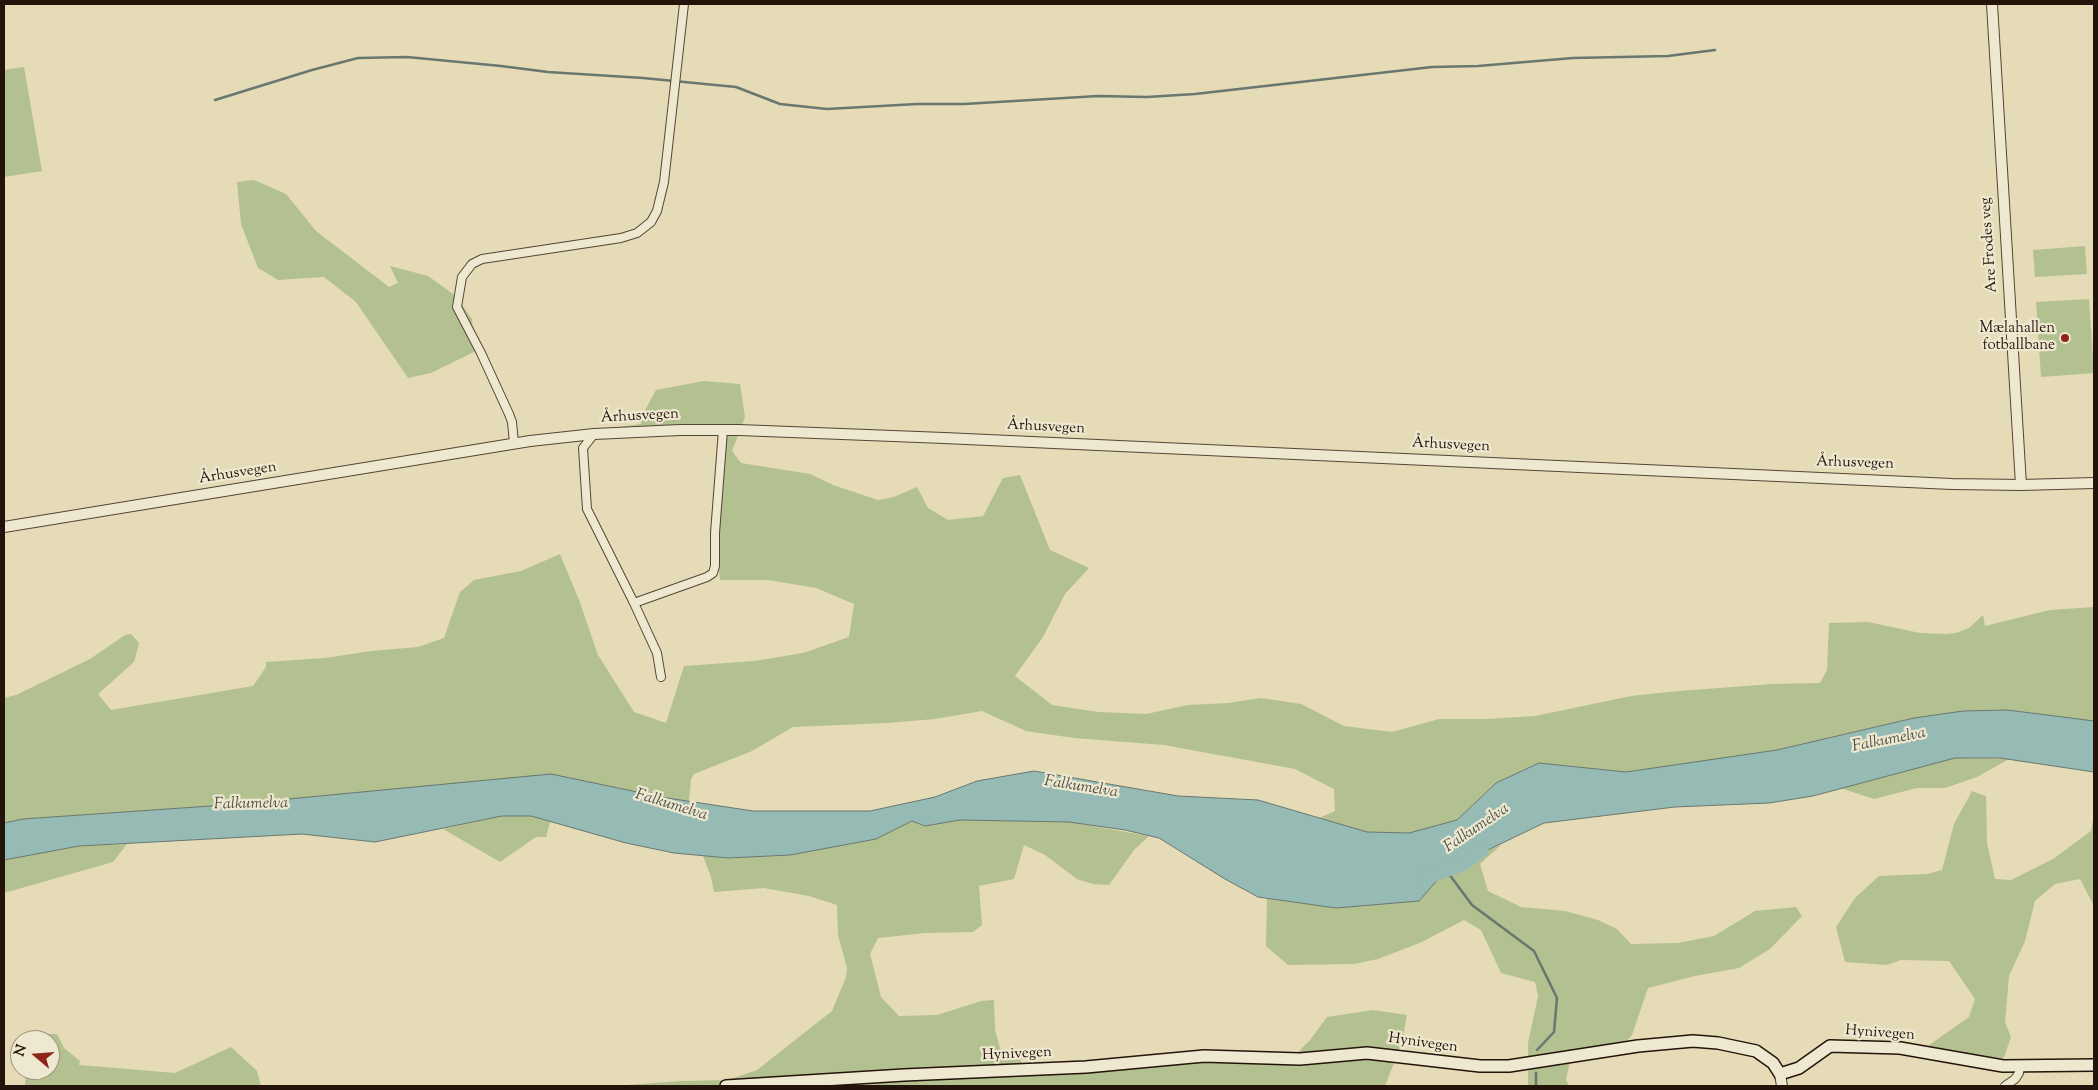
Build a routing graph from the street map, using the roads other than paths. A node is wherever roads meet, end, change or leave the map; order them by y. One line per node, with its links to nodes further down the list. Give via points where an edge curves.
1 (684, 4): 6 (street, via 662,198 647,226 622,238 484,259 472,264 462,277 457,307 509,414)
2 (1992, 4): 9 (street, Are Frodes veg)
3 (723, 430): 4 (street, Århusvegen); 9 (street, Århusvegen); 11 (street, via 712,573)
4 (594, 434): 5 (street, Århusvegen); 7 (street)
5 (569, 436): 6 (street, Århusvegen); 7 (street)
6 (514, 444): 10 (street, Århusvegen)
7 (584, 448): 11 (street, via 588,509)
8 (2094, 482): 9 (street, Århusvegen)
9 (2021, 485)
10 (4, 527)
11 (634, 603): 12 (street, via 657,653)
12 (661, 677)
13 (2094, 1065): 14 (main road, Hynivegen)
14 (2020, 1066): 15 (main road, Hynivegen, via 1981,1063 1900,1048 1830,1046 1799,1068); 18 (street, via 2015,1079)
15 (1780, 1074): 16 (main road, Hynivegen, via 1773,1063 1756,1051 1693,1041 1509,1066 1480,1066 1367,1053 1300,1059 1204,1056 1086,1068); 17 (street)
16 (726, 1086)
17 (1782, 1086)
18 (2005, 1086)

